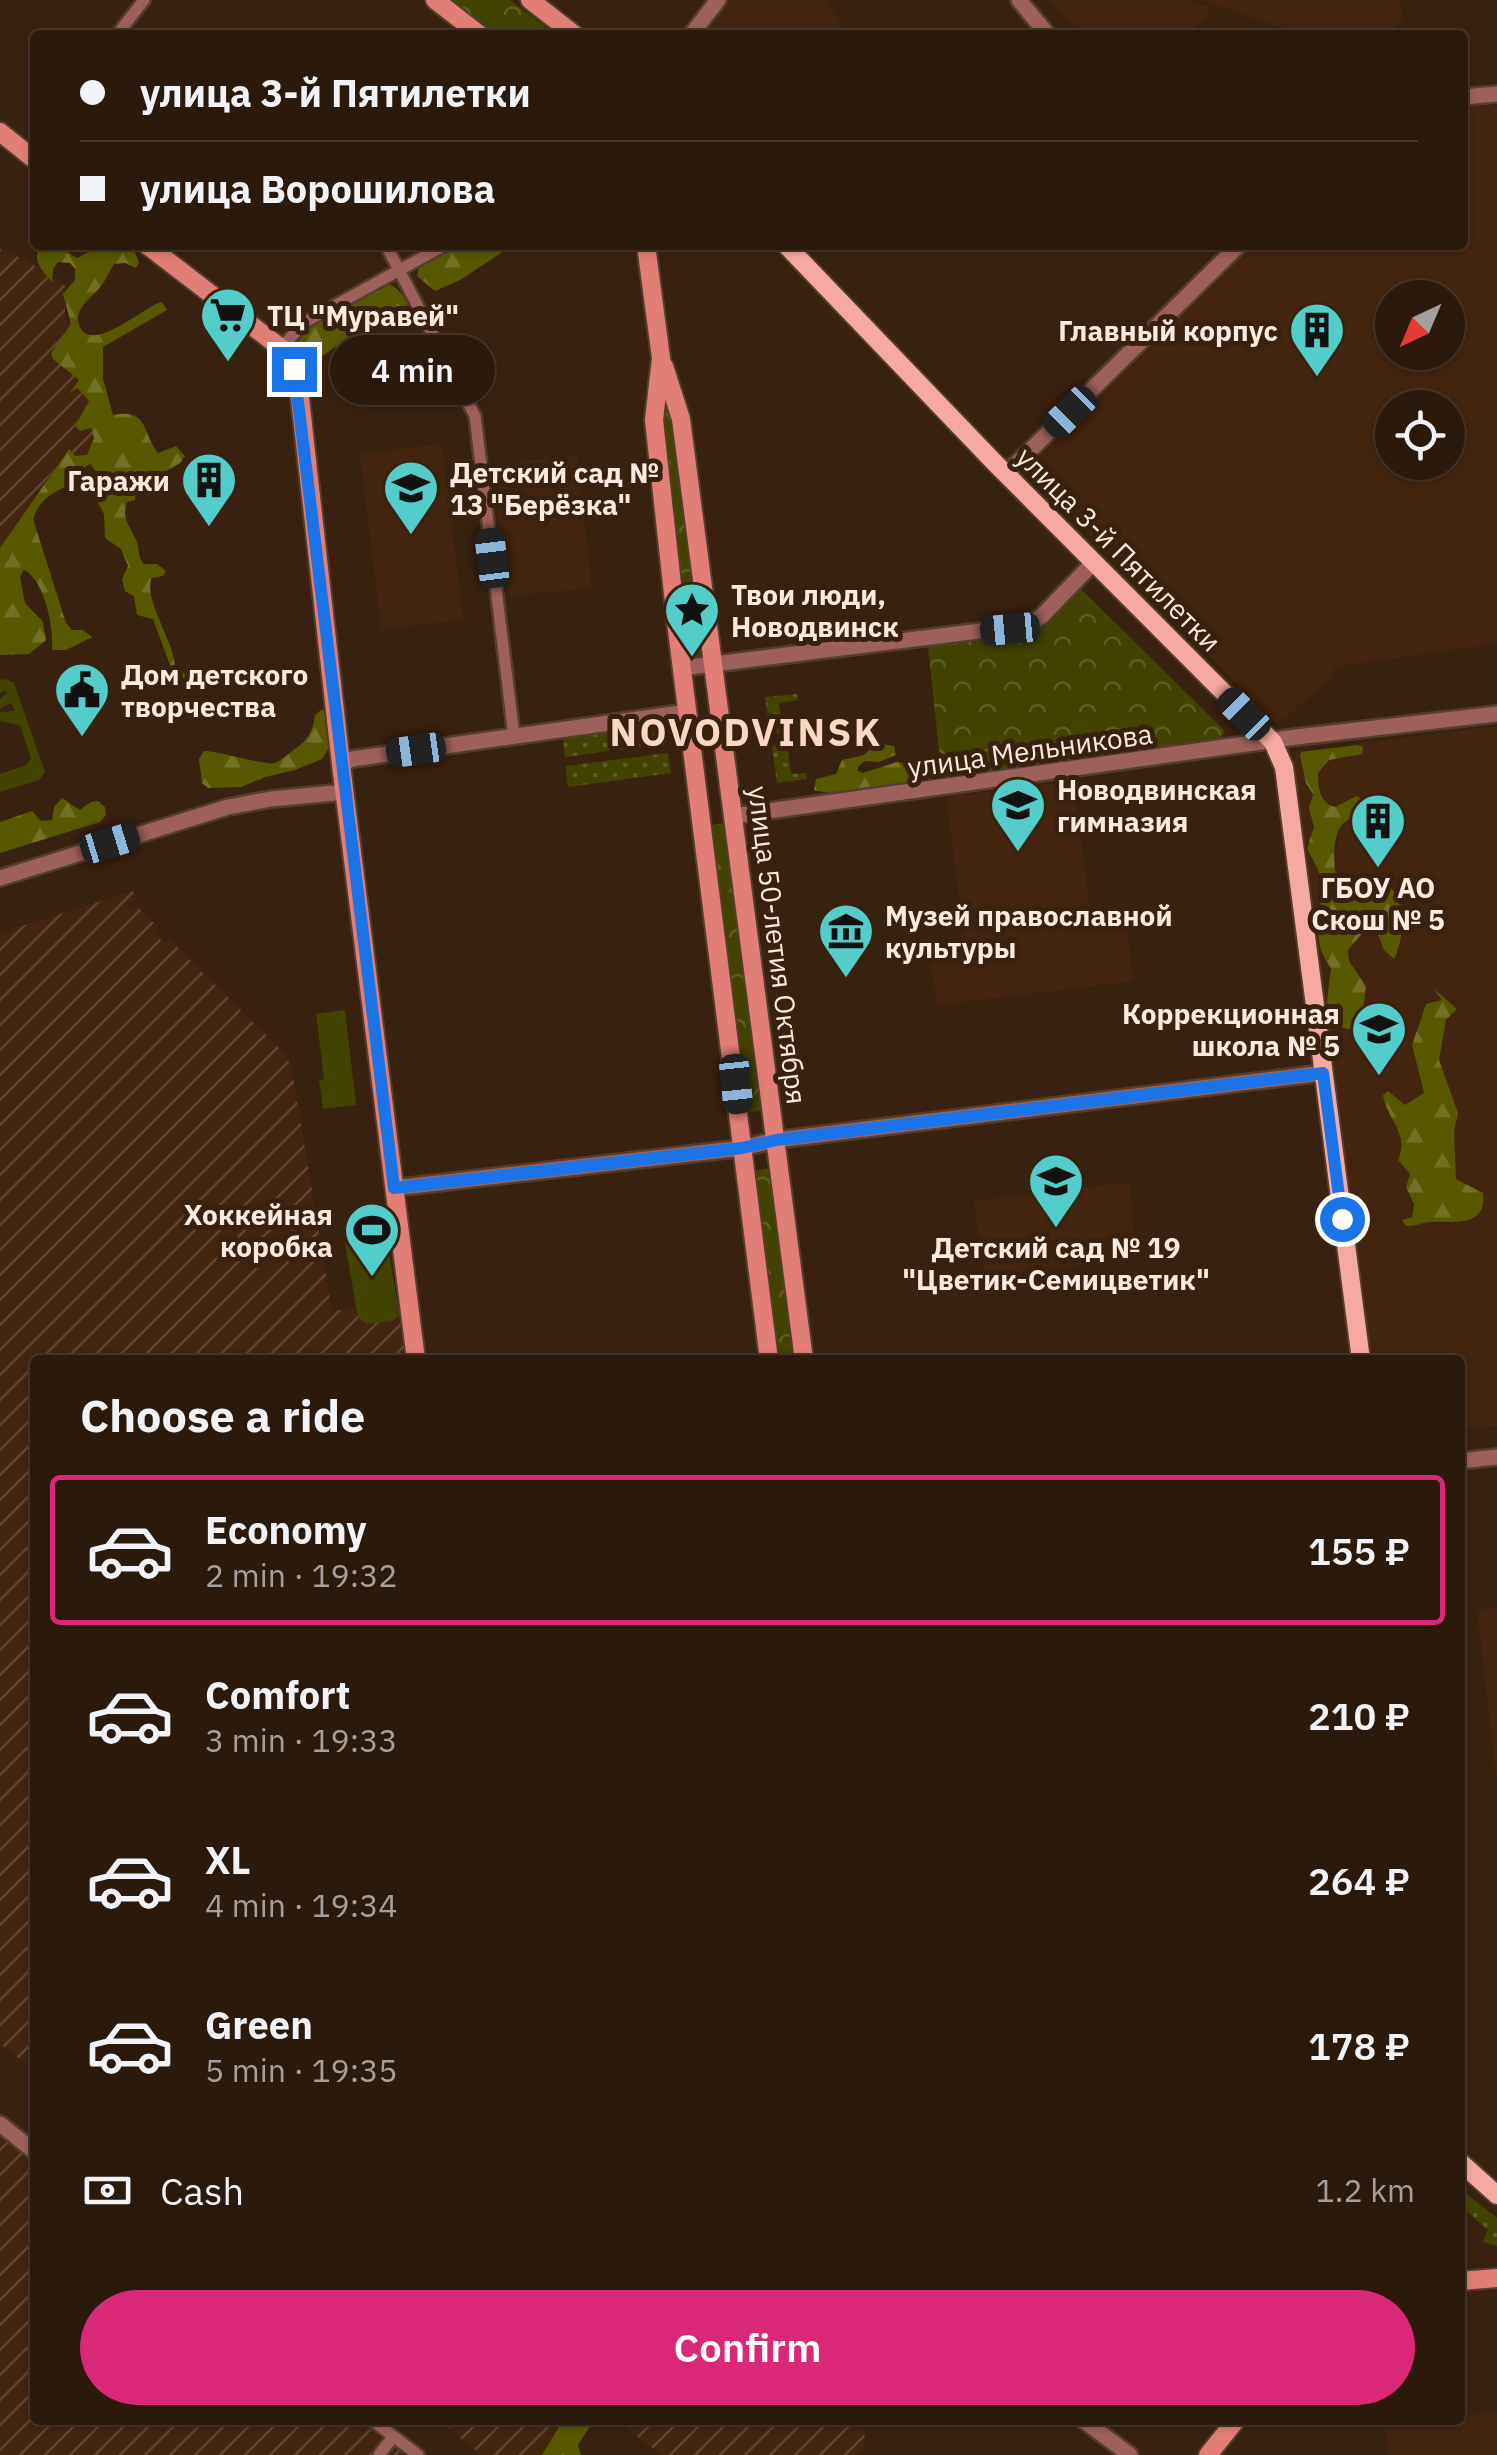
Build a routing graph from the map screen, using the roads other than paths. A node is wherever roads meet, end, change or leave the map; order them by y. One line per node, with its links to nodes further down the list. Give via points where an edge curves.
1 (144, 0): 6 (street)
2 (435, 0): 7 (main road)
3 (530, 0): 8 (main road)
4 (718, 0): 9 (street)
5 (1019, 0): 10 (street)
6 (121, 30)
7 (474, 30)
8 (569, 30)
9 (696, 30)
10 (1044, 30)
11 (1497, 94): 12 (street)
12 (1468, 96)
13 (0, 132): 14 (main road)
14 (30, 151)
15 (154, 250): 22 (main road)
16 (389, 250): 21 (street)
17 (436, 250): 21 (street)
18 (647, 250): 23 (main road)
19 (791, 250): 24 (main road, улица 3-й Пятилетки)
20 (1235, 250): 24 (street)
21 (399, 269): 22 (street, via 304,322); 30 (street, via 475,416)
22 (281, 348): 32 (main road, via 298,380)
23 (661, 358): 26 (main road, улица 50-летия Октября, via 681,419); 27 (main road, via 654,420)
24 (1006, 474): 25 (main road, улица 3-й Пятилетки)
25 (1093, 563): 26 (street, via 1028,625); 31 (main road, улица 3-й Пятилетки)
26 (713, 664): 27 (street); 34 (main road, улица 50-летия Октября)
27 (682, 668): 28 (main road)
28 (688, 712): 30 (street); 38 (main road)
29 (1497, 714): 31 (street, улица Мельникова)
30 (514, 736): 32 (street)
31 (1274, 742): 34 (street, улица Мельникова); 36 (main road, via 1284,767)
32 (341, 764): 33 (main road)
33 (345, 792): 35 (street, via 228,807); 39 (main road)
34 (733, 816): 37 (main road, улица 50-летия Октября)
35 (0, 878)
36 (1323, 1073): 37 (street); 43 (main road)
37 (776, 1140): 38 (street); 42 (main road, улица 50-летия Октября)
38 (742, 1148): 39 (street); 41 (main road)
39 (394, 1188): 40 (main road)
40 (415, 1355)
41 (768, 1355)
42 (803, 1355)
43 (1361, 1355)
44 (1497, 1456): 45 (street)
45 (1465, 1460)
46 (0, 2124): 47 (street)
47 (30, 2148)
48 (1465, 2166): 49 (main road)
49 (1497, 2194)
50 (1497, 2278): 51 (main road)
51 (1465, 2281)
52 (378, 2425): 55 (street)
53 (1090, 2425): 58 (street)
54 (1232, 2425): 59 (main road)
55 (394, 2437): 56 (street); 57 (street)
56 (379, 2455)
57 (418, 2455)
58 (1130, 2455)
59 (1208, 2455)

